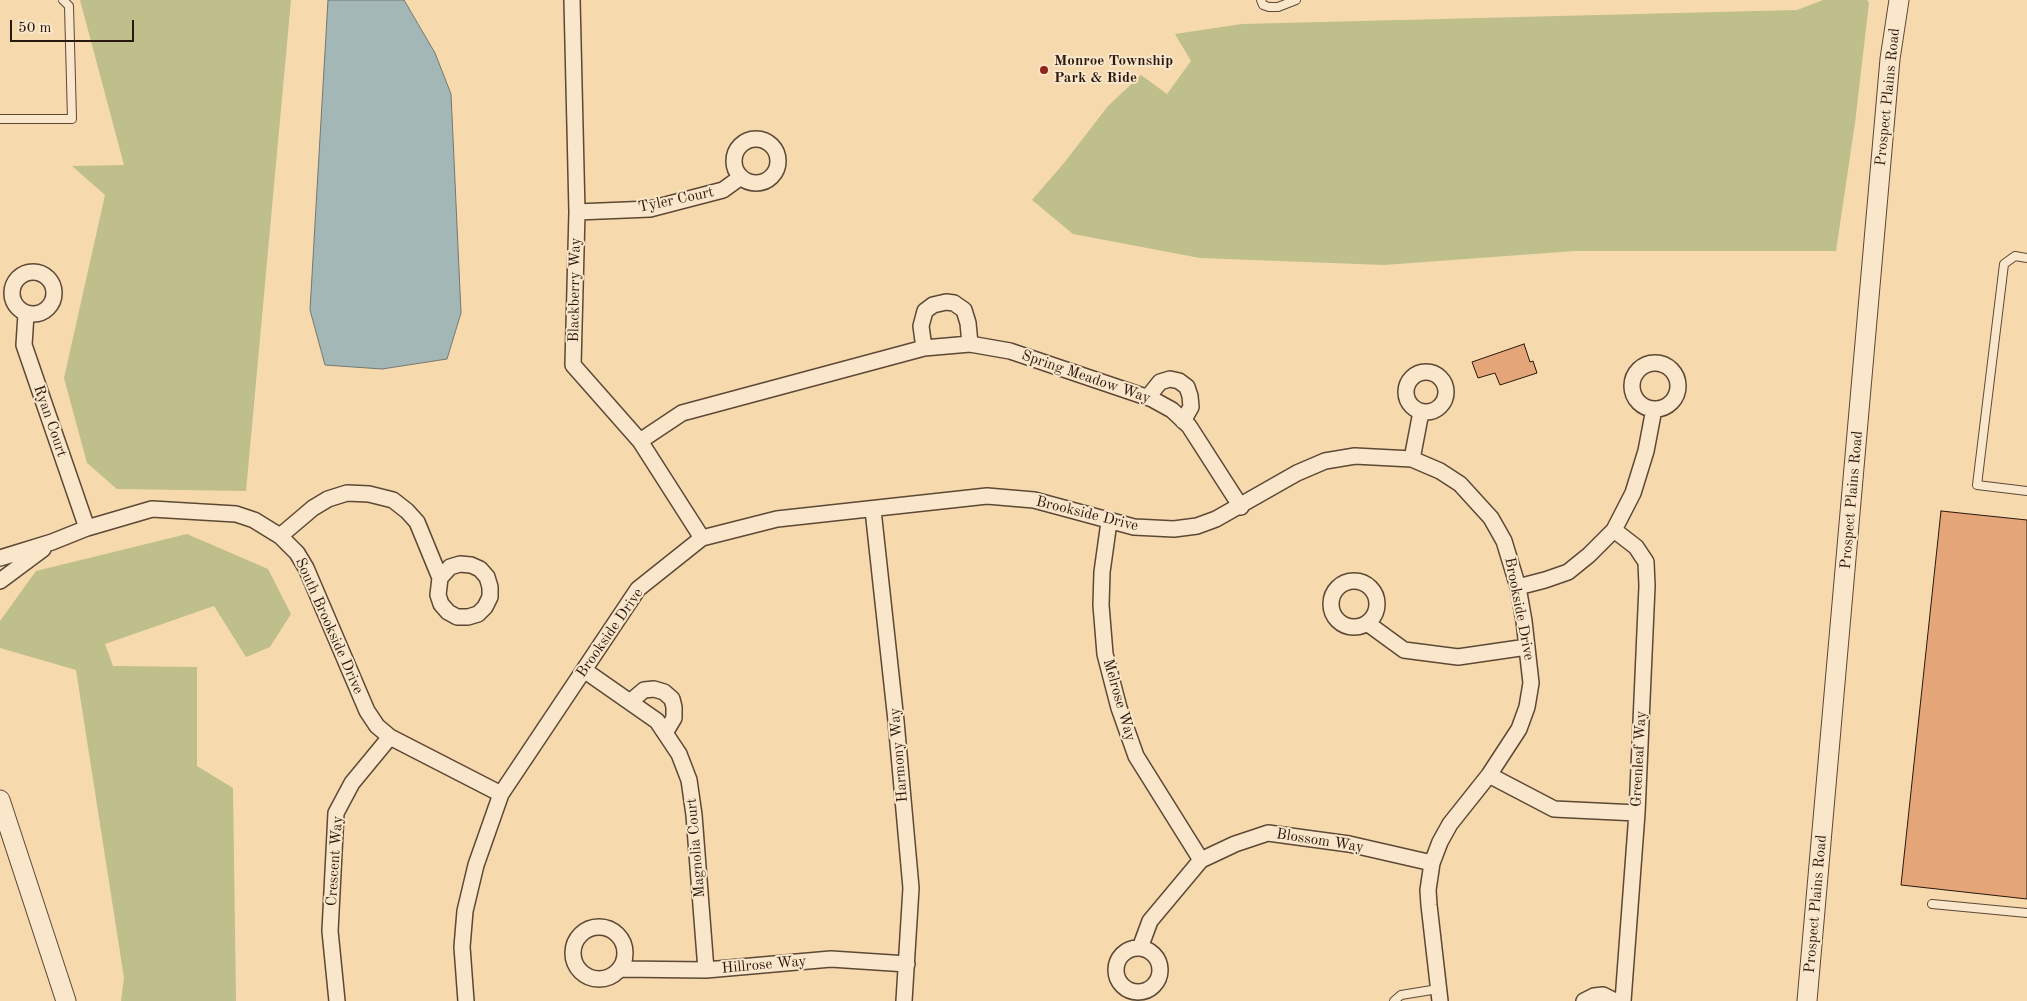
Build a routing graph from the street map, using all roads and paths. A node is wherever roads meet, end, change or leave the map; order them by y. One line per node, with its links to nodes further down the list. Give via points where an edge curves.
1 (63, 0): 6 (lane, via 69,6 72,119)
2 (572, 0): 8 (street, Blackberry Way)
3 (1261, 0): 4 (lane, via 1269,7)
4 (1296, 0)
5 (1899, 0): 59 (street, Prospect Plains Road, via 1890,60)
6 (0, 119)
7 (741, 177): 8 (street, Tyler Court, via 723,190 650,209)
8 (577, 212): 17 (street, Blackberry Way, via 573,366)
9 (2027, 258): 19 (lane, via 2015,256 2004,264 1977,485)
10 (26, 314): 23 (street, Ryan Court, via 24,345)
11 (970, 344): 12 (street, Spring Meadow Way); 12 (street, via 964,310 946,302 925,311 921,326); 13 (street, Spring Meadow Way, via 1010,350)
12 (924, 348): 17 (street, Spring Meadow Way, via 682,413)
13 (1148, 398): 16 (street, Spring Meadow Way, via 1172,410); 16 (street, via 1160,382 1179,381 1187,387 1190,396 1191,407)
14 (1654, 409): 24 (street, via 1633,493)
15 (1421, 412): 18 (street)
16 (1183, 421): 20 (street, Spring Meadow Way)
17 (640, 441): 26 (street, Blackberry Way)
18 (1412, 459): 20 (street, Brookside Drive, via 1355,456 1325,461 1297,473); 31 (street, Brookside Drive, via 1460,484 1491,518 1504,541)
19 (2027, 491)
20 (1241, 506): 22 (street, Brookside Drive, via 1197,526 1174,529)
21 (873, 510): 22 (street, Brookside Drive, via 995,497 1034,500); 26 (street, Brookside Drive, via 777,519); 47 (street, Harmony Way, via 911,888)
22 (1110, 522): 42 (street, Melrose Way, via 1102,572 1101,605 1105,654 1119,708 1136,756)
23 (87, 528): 25 (street, South Brookside Drive, via 152,509 172,509 236,514 254,520); 27 (street, South Brookside Drive)
24 (1614, 530): 31 (street, via 1568,572); 41 (street, Greenleaf Way, via 1636,547 1646,562)
25 (280, 536): 29 (street, via 328,498 347,493 392,500 417,522); 37 (street, South Brookside Drive, via 298,553 306,568 367,711)
26 (702, 538): 34 (street, Brookside Drive, via 638,589)
27 (52, 542): 28 (street, South Brookside Drive); 30 (street, South Brookside Drive)
28 (0, 558)
29 (440, 578)
30 (0, 581)
31 (1518, 587): 33 (street, Brookside Drive)
32 (1366, 623): 33 (street, via 1404,650 1458,657)
33 (1527, 647): 38 (street, Brookside Drive, via 1532,683 1527,707 1519,729)
34 (584, 670): 35 (street, Magnolia Court); 39 (street, Brookside Drive)
35 (631, 701): 36 (street, Magnolia Court, via 656,721); 36 (street, via 644,690 654,689 672,699 674,718)
36 (665, 733): 49 (street, Magnolia Court, via 679,754 689,780)
37 (390, 737): 39 (street, South Brookside Drive); 52 (street, Crescent Way, via 352,783 336,814 330,931)
38 (1489, 775): 41 (street, via 1554,809); 43 (street, Brookside Drive, via 1450,824)
39 (501, 794): 53 (street, Brookside Drive, via 476,866 465,910 462,947)
40 (0, 800): 51 (street)
41 (1637, 813): 58 (street, Greenleaf Way)
42 (1201, 860): 43 (street, Blossom Way, via 1268,833 1349,844); 46 (street, Blossom Way, via 1150,921)
43 (1432, 863): 50 (street, Brookside Drive, via 1428,905)
44 (1932, 904): 45 (lane)
45 (2027, 913)
46 (1140, 948)
47 (907, 964): 49 (street, Hillrose Way, via 831,959); 54 (street, Harmony Way)
48 (620, 969): 49 (street, Hillrose Way)
49 (706, 970)
50 (1439, 995): 55 (lane, via 1401,995)
51 (66, 1001)
52 (337, 1001)
53 (466, 1001)
54 (904, 1001)
55 (1394, 1001)
56 (1584, 1001): 57 (street, via 1603,995)
57 (1614, 1001)
58 (1623, 1001)
59 (1807, 1001)

